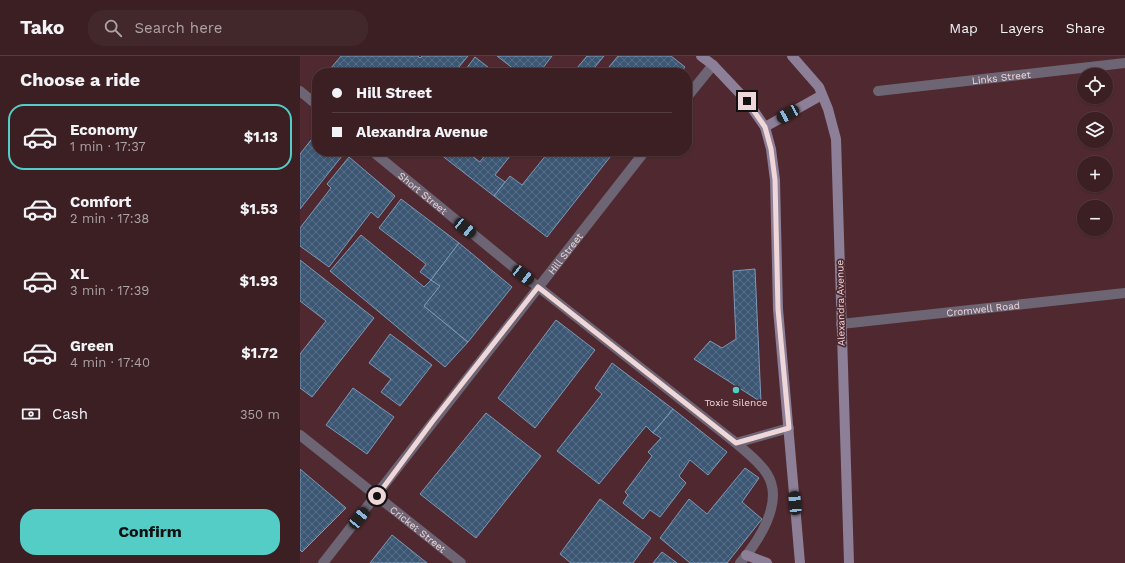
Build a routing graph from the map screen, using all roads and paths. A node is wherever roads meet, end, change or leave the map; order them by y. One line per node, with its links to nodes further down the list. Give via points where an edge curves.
1 (701, 56): 4 (main road)
2 (792, 56): 8 (main road, Alexandra Avenue, via 819,87)
3 (1125, 63): 7 (street, Links Street)
4 (712, 65): 6 (street); 10 (main road, via 747,101)
5 (300, 91): 9 (street)
6 (692, 91)
7 (878, 91)
8 (822, 95): 10 (main road); 15 (main road, Alexandra Avenue, via 836,139)
9 (312, 101)
10 (765, 127): 16 (main road, via 775,180 778,309)
11 (378, 156): 13 (street, Short Street)
12 (641, 156): 13 (street, Hill Street)
13 (538, 287): 18 (street, Short Street); 19 (street, Hill Street)
14 (1125, 293): 15 (street, Cromwell Road)
15 (841, 324): 25 (main road, Alexandra Avenue)
16 (789, 428): 18 (street); 24 (main road)
17 (300, 436): 19 (street, Cricket Street)
18 (736, 443): 20 (street, Short Street, via 768,474 773,494 764,527)
19 (377, 496): 21 (street, Hill Street); 22 (street, Cricket Street)
20 (743, 559): 23 (main road)
21 (323, 563)
22 (461, 563)
23 (767, 563)
24 (800, 563)
25 (849, 563)

